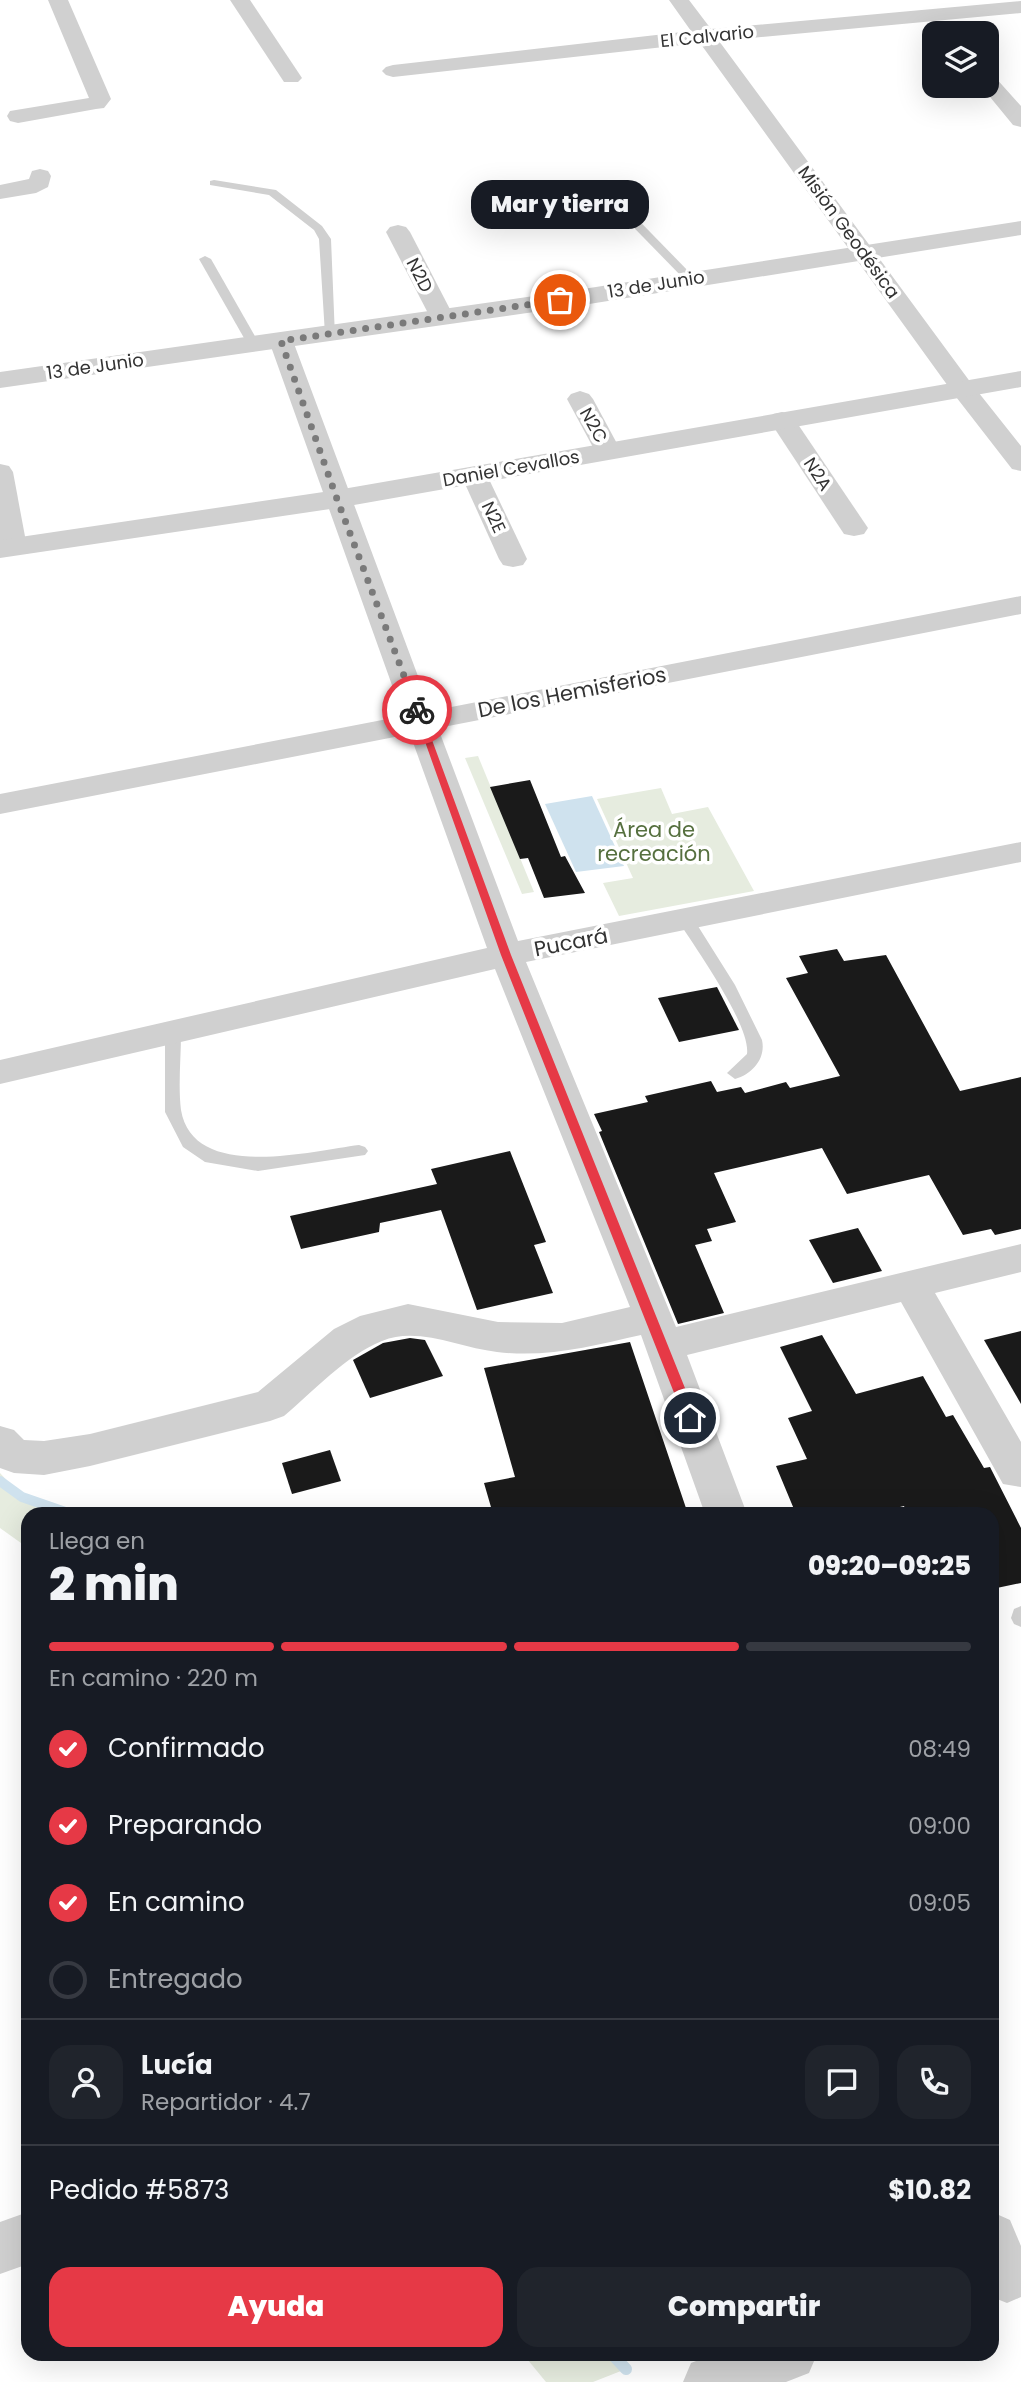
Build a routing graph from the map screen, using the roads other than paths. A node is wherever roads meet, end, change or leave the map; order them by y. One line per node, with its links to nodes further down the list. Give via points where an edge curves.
1 (58, 0): 12 (street, via 100,99)
2 (240, 0): 10 (street)
3 (679, 0): 8 (street, Misión Geodésica)
4 (918, 0): 6 (street)
5 (1021, 7): 6 (street, El Calvario)
6 (933, 16): 7 (street); 8 (street, El Calvario)
7 (937, 21)
8 (705, 36): 9 (street, El Calvario); 20 (street, Misión Geodésica)
9 (393, 71)
10 (291, 78)
11 (999, 94): 13 (street)
12 (18, 116)
13 (1021, 120)
14 (40, 176): 16 (street, via 33,186)
15 (214, 183): 24 (lane, via 272,192 318,228 325,239)
16 (0, 192)
17 (608, 195): 22 (lane)
18 (1021, 228): 20 (street, 13 de Junio)
19 (398, 232): 23 (street, N2D)
20 (865, 253): 22 (street, 13 de Junio); 28 (street, Misión Geodésica)
21 (205, 259): 25 (lane)
22 (689, 278): 23 (street, 13 de Junio)
23 (442, 317): 24 (street, 13 de Junio)
24 (331, 334): 25 (street, 13 de Junio)
25 (268, 343): 27 (street, 13 de Junio); 35 (street)
26 (1021, 379): 28 (street, Daniel Cevallos)
27 (0, 380)
28 (962, 388): 30 (street, Daniel Cevallos); 32 (street, Misión Geodésica)
29 (580, 399): 31 (street, N2C)
30 (782, 420): 31 (street, Daniel Cevallos); 36 (street, N2A)
31 (608, 451): 34 (street, Daniel Cevallos)
32 (1021, 463)
33 (0, 472): 37 (street)
34 (474, 475): 35 (street, Daniel Cevallos); 38 (street, N2E)
35 (337, 499): 37 (street, Daniel Cevallos); 40 (street)
36 (854, 528)
37 (6, 548)
38 (513, 559)
39 (1021, 605): 40 (street, De los Hemisferios)
40 (421, 722): 41 (street, De los Hemisferios); 44 (street)
41 (0, 804)
42 (1021, 852): 43 (street, Pucará)
43 (685, 919): 44 (street, Pucará); 47 (lane, via 737,1004 757,1047 755,1057)
44 (506, 955): 45 (street, Pucará); 51 (street)
45 (173, 1034): 46 (street, Pucará); 48 (lane, via 173,1112 189,1143 211,1158 258,1165)
46 (0, 1072)
47 (735, 1073)
48 (359, 1151)
49 (1021, 1258): 50 (street)
50 (911, 1285): 51 (street); 53 (street)
51 (658, 1331): 52 (street, via 498,1337 408,1320 374,1327 348,1340 270,1405 44,1458 13,1456); 54 (street)
52 (0, 1442)
53 (1017, 1472)
54 (723, 1507)
55 (21, 2240): 56 (street)
56 (0, 2248)
57 (770, 2361): 58 (street)
58 (710, 2382)

